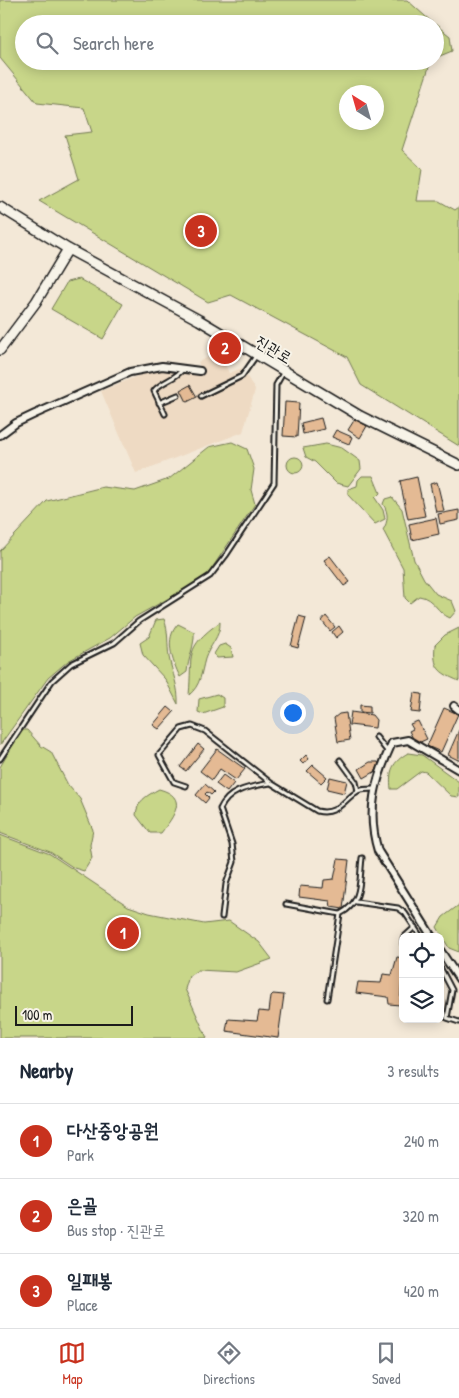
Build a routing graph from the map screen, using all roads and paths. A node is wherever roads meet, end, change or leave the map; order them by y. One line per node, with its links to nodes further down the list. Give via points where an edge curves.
1 (0, 207): 2 (main road, 진관로)
2 (68, 249): 3 (main road, via 36,302); 4 (main road, 진관로)
3 (0, 350)
4 (256, 355): 7 (main road, 진관로); 9 (lane, via 242,376)
5 (183, 368): 6 (street); 10 (lane, via 154,391); 12 (street, via 162,366 130,372 22,420)
6 (200, 371)
7 (284, 372): 13 (main road, 진관로, via 360,416); 16 (lane, via 276,385 274,483 227,554 210,576 139,621 114,643 71,664 52,681)
8 (178, 395): 10 (lane)
9 (201, 396)
10 (159, 403): 11 (lane)
11 (164, 414)
12 (0, 435)
13 (459, 465)
14 (376, 737): 15 (lane)
15 (388, 752): 18 (street, via 392,744 408,740); 21 (street)
16 (0, 759)
17 (340, 760): 22 (lane, via 356,782)
18 (459, 770)
19 (271, 783): 20 (lane, via 205,731 192,726 181,729 158,754 174,782); 22 (lane, via 304,806 324,813 350,800); 27 (lane, via 230,794 220,809 234,853 224,892)
20 (186, 786)
21 (374, 789): 22 (lane); 31 (street, via 373,835 378,851)
22 (358, 791)
23 (362, 858): 24 (lane)
24 (356, 902): 26 (lane); 28 (lane, via 398,908 406,912)
25 (286, 904): 26 (lane)
26 (340, 914): 35 (lane)
27 (222, 917)
28 (415, 927): 29 (lane); 30 (lane)
29 (408, 933)
30 (419, 933)
31 (429, 933)
32 (444, 956): 34 (street)
33 (444, 974): 36 (lane, via 452,990 447,1018)
34 (459, 979)
35 (327, 999)
36 (459, 1022)

